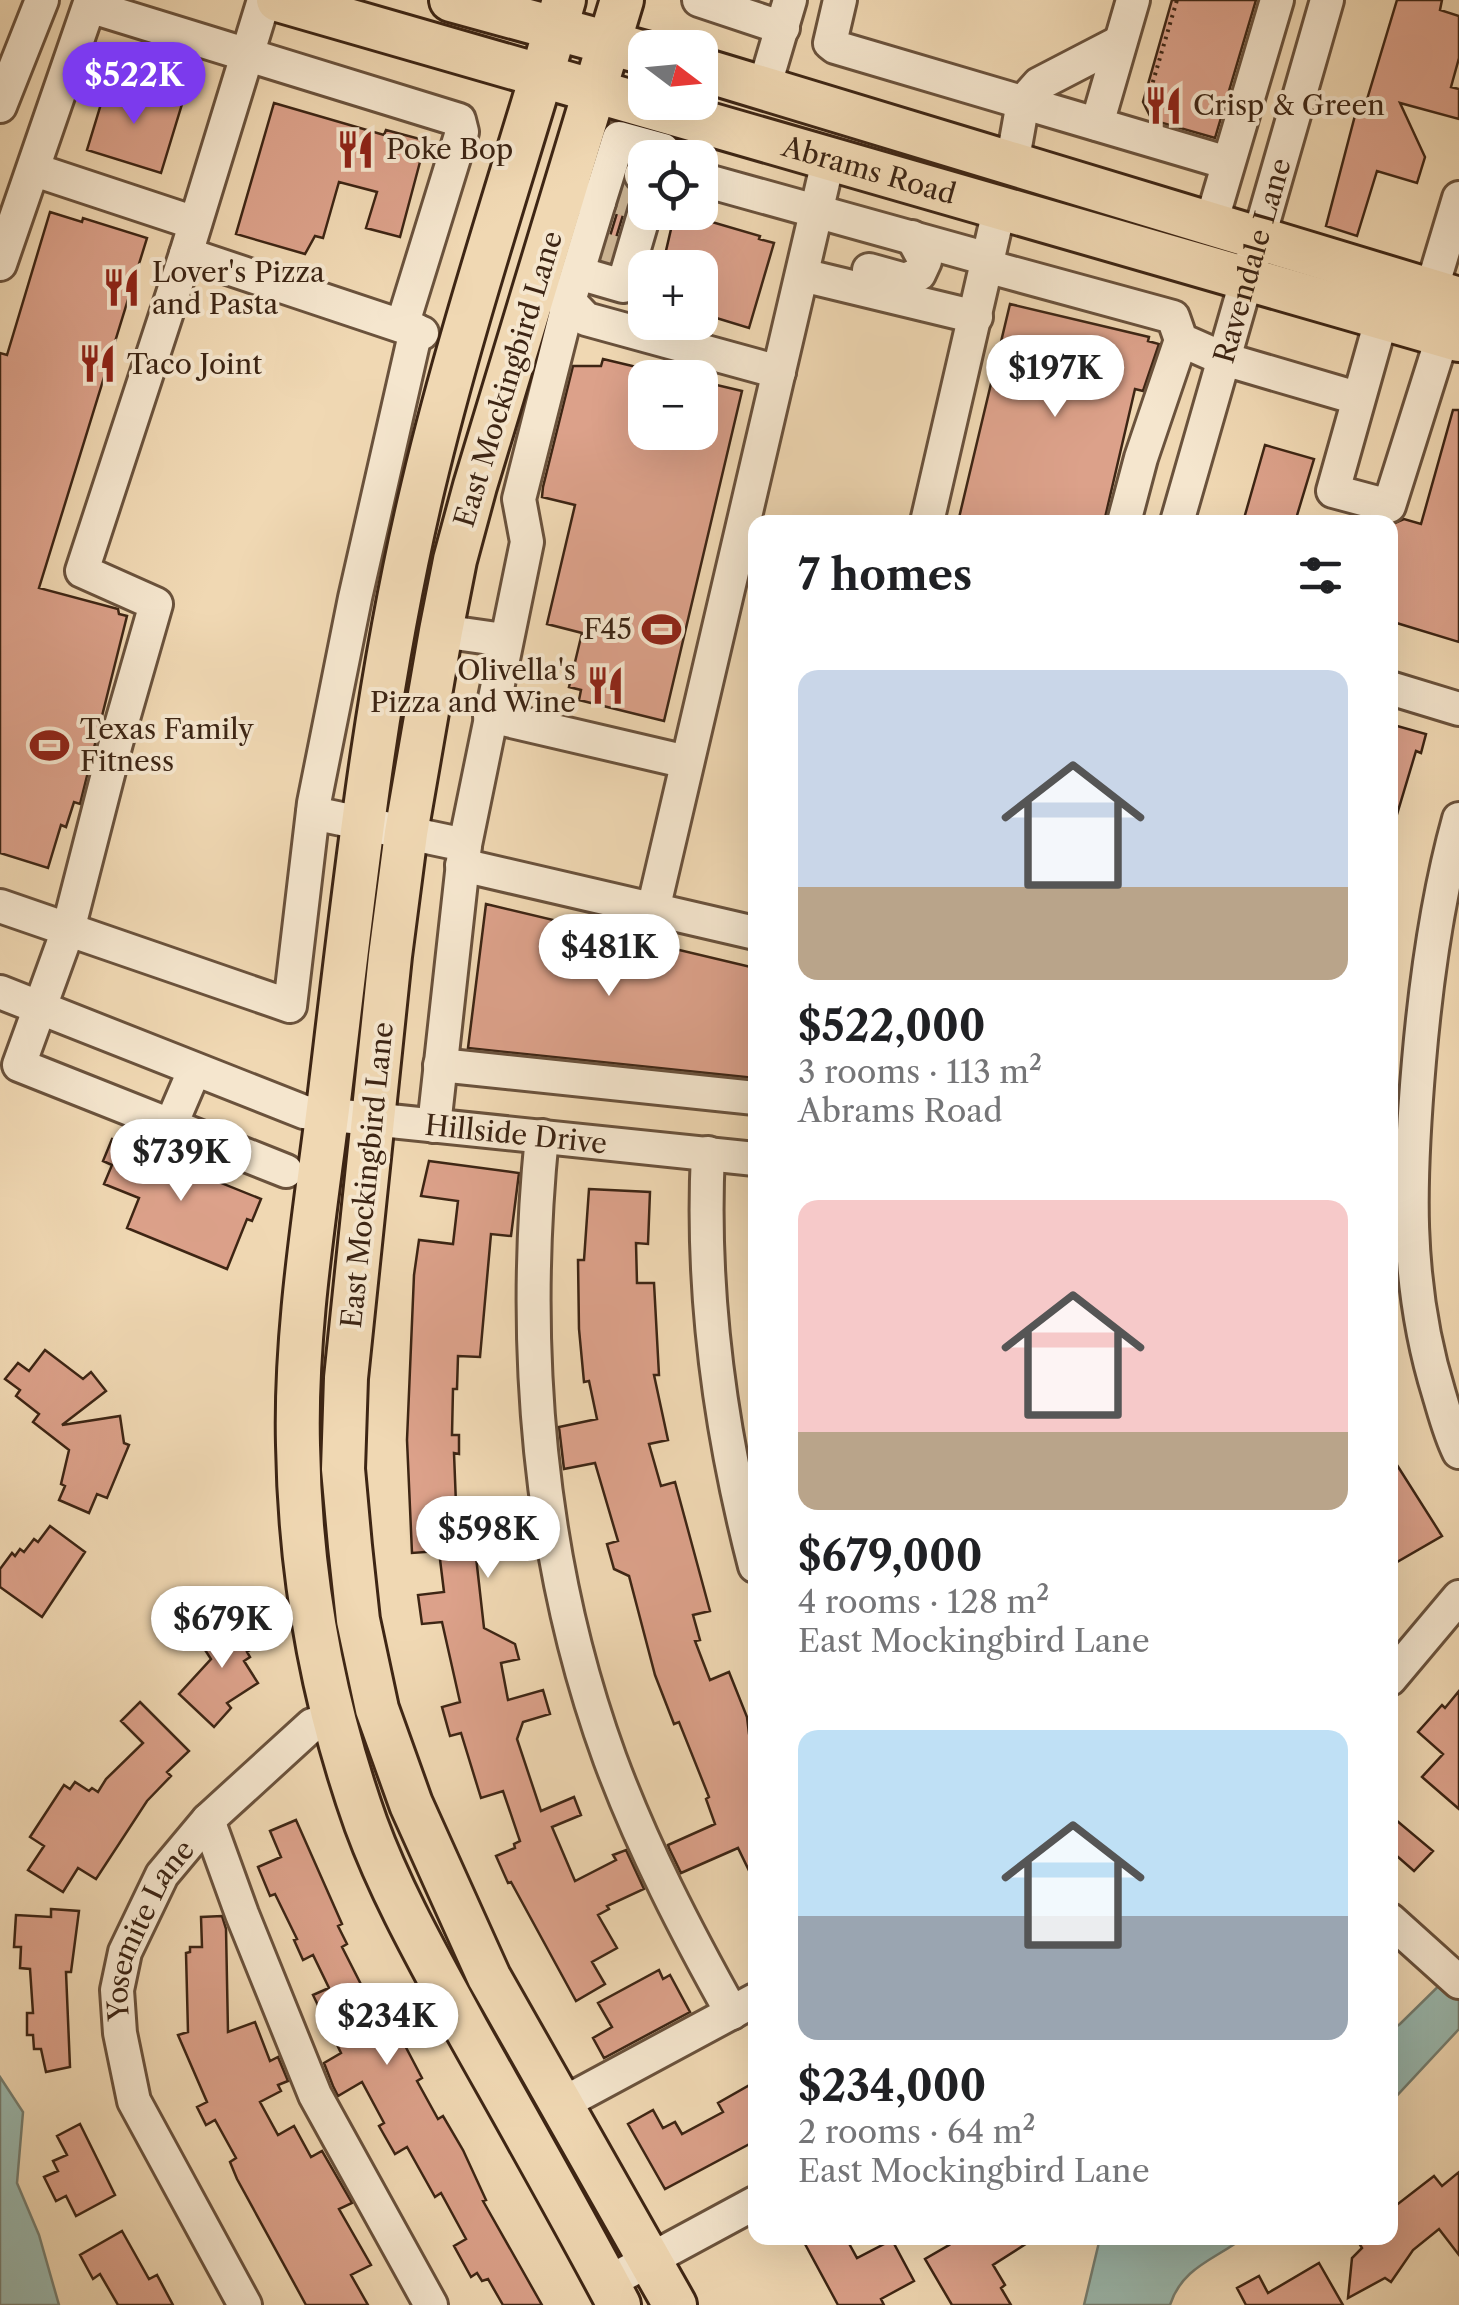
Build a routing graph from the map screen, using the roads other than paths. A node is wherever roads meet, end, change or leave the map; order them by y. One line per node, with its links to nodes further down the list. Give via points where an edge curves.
1 (42, 0): 22 (street)
2 (264, 0): 16 (street)
3 (278, 0): 18 (main road, Abrams Road)
4 (451, 0): 13 (main road)
5 (622, 0): 15 (main road, East Mockingbird Lane)
6 (699, 0): 12 (street)
7 (840, 0): 21 (street, via 830,36 835,47)
8 (1134, 0): 14 (street)
9 (1277, 0): 25 (street)
10 (1327, 0): 36 (street, Ravendale Lane)
11 (90, 3): 16 (street); 27 (street)
12 (787, 14): 19 (street)
13 (559, 15): 15 (main road); 18 (main road, East Mockingbird Lane)
14 (1120, 42): 21 (street, via 1038,84); 23 (street)
15 (627, 47): 20 (main road, East Mockingbird Lane)
16 (247, 53): 35 (street); 43 (street, via 458,120 462,132)
17 (718, 74): 19 (main road, Abrams Road)
18 (544, 75): 20 (main road, Abrams Road); 45 (main road, East Mockingbird Lane)
19 (764, 88): 26 (main road, Abrams Road)
20 (595, 90): 31 (main road, Abrams Road); 31 (main road, East Mockingbird Lane)
21 (1023, 102): 23 (street); 26 (street)
22 (0, 106)
23 (1097, 124): 25 (street)
24 (829, 158): 30 (main road, Abrams Road); 31 (main road, Abrams Road); 32 (street)
25 (1228, 163): 33 (street)
26 (1012, 164): 30 (main road); 33 (main road, Abrams Road)
27 (35, 170): 35 (street); 38 (street)
28 (718, 184): 32 (street)
29 (1459, 198): 41 (street)
30 (1000, 206): 36 (main road, Abrams Road); 37 (street)
31 (616, 211): 47 (street, via 586,318); 49 (main road, East Mockingbird Lane); 50 (street)
32 (817, 211): 34 (street); 39 (street)
33 (1211, 223): 36 (main road, Abrams Road)
34 (912, 237): 37 (street); 39 (street, via 924,261 919,274 905,280)
35 (190, 239): 43 (street); 69 (street, via 82,572 156,604)
36 (1253, 257): 41 (main road, Abrams Road); 42 (main road, Abrams Road); 46 (street, Ravendale Lane)
37 (987, 263): 40 (street); 44 (street, via 1173,317)
38 (0, 264)
39 (804, 265): 40 (street); 47 (street)
40 (976, 316): 51 (street)
41 (1448, 316): 42 (main road, Abrams Road); 48 (street, via 1389,506 1333,491)
42 (1382, 317): 48 (street)
43 (409, 328): 45 (street); 54 (street)
44 (1181, 340): 46 (street); 52 (street)
45 (460, 345): 55 (main road, East Mockingbird Lane)
46 (1224, 359): 48 (street); 53 (street, Ravendale Lane)
47 (779, 372): 61 (street)
48 (1357, 398)
49 (475, 486): 50 (street); 56 (main road, East Mockingbird Lane)
50 (519, 499): 57 (street, via 527,542)
51 (929, 515)
52 (1126, 515)
53 (1179, 515)
54 (355, 598): 55 (street); 62 (street)
55 (397, 612): 64 (main road, East Mockingbird Lane)
56 (441, 631): 57 (street); 65 (main road, East Mockingbird Lane)
57 (504, 640): 60 (street)
58 (1398, 691): 59 (street)
59 (1459, 710)
60 (490, 716): 61 (street); 66 (street)
61 (687, 762): 68 (street)
62 (313, 813): 64 (street); 69 (street, via 290,1006)
63 (1459, 819): 84 (street, via 1426,988 1410,1242 1424,1347)
64 (360, 823): 65 (street); 76 (main road, East Mockingbird Lane)
65 (406, 832): 66 (street); 77 (main road, East Mockingbird Lane)
66 (464, 855): 68 (street); 73 (street)
67 (0, 906): 69 (street)
68 (652, 910): 70 (street)
69 (68, 930): 72 (street)
70 (748, 931)
71 (0, 992): 72 (street, Hillside Drive)
72 (40, 1008): 74 (street, Hillside Drive); 78 (street, via 19,1065)
73 (440, 1065): 75 (street); 79 (street)
74 (194, 1071): 76 (street, Hillside Drive); 78 (street)
75 (748, 1097)
76 (327, 1117): 77 (street, Hillside Drive); 89 (main road, East Mockingbird Lane, via 298,1440 310,1598)
77 (374, 1121): 79 (street, Hillside Drive); 88 (main road, East Mockingbird Lane, via 346,1378 343,1468 358,1620)
78 (170, 1126): 83 (street)
79 (434, 1126): 80 (street, Hillside Drive)
80 (542, 1136): 81 (street, Hillside Drive); 93 (street, via 535,1356 556,1562 579,1662 610,1758 684,1928)
81 (708, 1153): 82 (street, Hillside Drive); 85 (street, via 708,1273 718,1390)
82 (748, 1158)
83 (286, 1170)
84 (1459, 1452)
85 (748, 1539)
86 (1459, 1597): 87 (street)
87 (1398, 1669)
88 (378, 1709): 89 (main road); 94 (main road, East Mockingbird Lane, via 412,1804 489,1976)
89 (335, 1719): 90 (street, Yosemite Lane, via 312,1725); 97 (main road, East Mockingbird Lane, via 367,1826 416,1936)
90 (208, 1820): 98 (street, Yosemite Lane, via 162,1875 125,1952 117,1990 120,2033 134,2101); 99 (street, via 316,2095)
91 (1399, 1929): 92 (street)
92 (1459, 1982)
93 (744, 2007): 94 (street)
94 (562, 2104): 96 (main road, East Mockingbird Lane)
95 (748, 2207): 96 (street)
96 (650, 2260): 97 (street); 100 (main road, East Mockingbird Lane)
97 (613, 2294)
98 (244, 2305)
99 (431, 2305)
100 (674, 2305)

